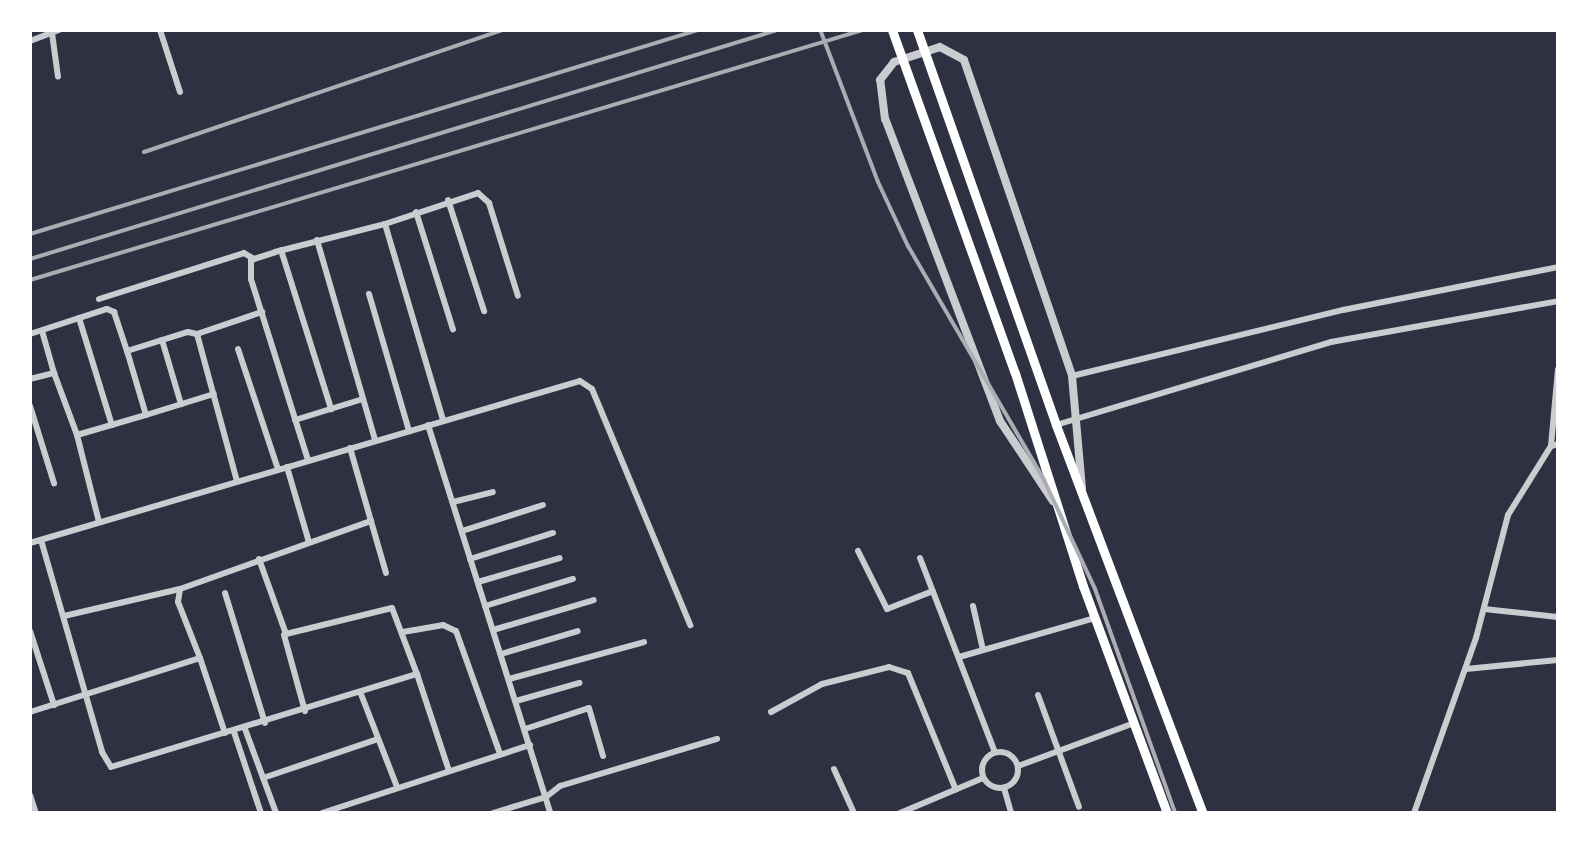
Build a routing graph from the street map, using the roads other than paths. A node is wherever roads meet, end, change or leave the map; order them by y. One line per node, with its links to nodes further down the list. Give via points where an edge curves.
1 (160, 30): 7 (street)
2 (892, 30): 58 (main road)
3 (916, 30): 42 (main road)
4 (55, 32): 5 (street); 6 (street)
5 (30, 41)
6 (58, 76)
7 (180, 92)
8 (448, 200): 9 (street); 16 (street, via 471,192 485,196); 19 (street)
9 (416, 212): 10 (street); 22 (street)
10 (385, 224): 11 (street); 41 (street)
11 (316, 240): 12 (street); 34 (street)
12 (281, 250): 13 (street); 37 (street)
13 (254, 259): 17 (street, via 244,253); 20 (street)
14 (1558, 267): 31 (street)
15 (369, 294): 45 (street)
16 (518, 296)
17 (99, 299)
18 (1558, 301): 39 (street, via 1331,342)
19 (484, 311)
20 (262, 312): 25 (street); 40 (street)
21 (79, 318): 23 (street); 28 (street, via 111,309); 43 (street)
22 (452, 329)
23 (42, 331): 24 (street); 30 (street)
24 (30, 334)
25 (197, 334): 26 (street); 33 (street)
26 (162, 340): 28 (street); 35 (street)
27 (238, 349): 51 (street)
28 (127, 351): 38 (street)
29 (1558, 369): 48 (street)
30 (54, 373): 32 (street); 46 (street)
31 (1072, 376): 39 (street); 58 (street, via 964,60 940,47 894,62 880,80 885,119 1000,420)
32 (30, 380)
33 (214, 394): 35 (street); 52 (street)
34 (363, 400): 37 (street); 47 (street)
35 (181, 404): 38 (street)
36 (30, 406): 53 (street)
37 (331, 409): 40 (street)
38 (146, 415): 43 (street)
39 (1078, 416): 42 (street); 55 (street)
40 (296, 420): 50 (street)
41 (443, 420): 44 (street); 84 (street, via 576,380 589,385)
42 (1056, 424): 55 (main road)
43 (112, 425): 46 (street)
44 (428, 425): 45 (street); 56 (street)
45 (409, 430): 47 (street)
46 (77, 436): 59 (street)
47 (375, 440): 49 (street)
48 (1555, 445): 80 (street, via 1508,515)
49 (350, 448): 50 (street); 60 (street)
50 (308, 460): 51 (street)
51 (282, 468): 52 (street); 64 (street)
52 (237, 481): 59 (street)
53 (54, 483)
54 (493, 492): 56 (street)
55 (1082, 494): 141 (main road)
56 (452, 502): 61 (street)
57 (543, 505): 61 (street)
58 (1058, 509): 83 (main road)
59 (99, 522): 63 (street)
60 (371, 522): 64 (street); 71 (street)
61 (462, 531): 69 (street)
62 (553, 533): 69 (street)
63 (40, 540): 65 (street); 81 (street)
64 (309, 542): 70 (street)
65 (30, 543)
66 (858, 550): 75 (street, via 887,609)
67 (560, 558): 73 (street)
68 (920, 558): 75 (street)
69 (470, 559): 73 (street)
70 (259, 560): 74 (street); 88 (street)
71 (386, 572)
72 (573, 579): 78 (street)
73 (478, 582): 78 (street)
74 (182, 588): 81 (street); 94 (street, via 178,602)
75 (933, 591): 93 (street)
76 (225, 593): 108 (street)
77 (594, 600): 85 (street)
78 (486, 606): 85 (street)
79 (973, 606): 91 (street)
80 (1484, 609): 82 (street); 96 (street)
81 (64, 616): 100 (street)
82 (1558, 617)
83 (1095, 618): 91 (street); 109 (main road)
84 (690, 626)
85 (493, 630): 92 (street)
86 (30, 631): 104 (street)
87 (578, 631): 92 (street)
88 (284, 632): 89 (street, via 388,607); 105 (street)
89 (403, 632): 97 (street); 118 (street, via 444,625 456,631)
90 (644, 642): 98 (street)
91 (983, 650): 93 (street)
92 (501, 654): 98 (street)
93 (959, 657): 117 (street)
94 (200, 658): 100 (street); 112 (street)
95 (1558, 660): 96 (street)
96 (1466, 669): 142 (street)
97 (417, 674): 101 (street); 122 (street)
98 (508, 679): 103 (street)
99 (579, 684): 103 (street)
100 (87, 694): 104 (street); 112 (street, via 112,767)
101 (362, 694): 105 (street); 113 (street)
102 (1038, 695): 116 (street)
103 (516, 702): 111 (street)
104 (54, 704): 106 (street)
105 (305, 711): 108 (street)
106 (30, 712)
107 (770, 712): 127 (street, via 822,684 889,667 908,672)
108 (265, 723): 110 (street)
109 (1134, 723): 116 (street); 140 (main road)
110 (245, 729): 112 (street); 123 (street)
111 (525, 729): 115 (street); 119 (street, via 589,708)
112 (230, 733): 132 (street)
113 (378, 739): 123 (street); 125 (street)
114 (717, 739): 129 (street, via 560,786)
115 (530, 745): 118 (street); 129 (street)
116 (1059, 751): 120 (street); 130 (street)
117 (996, 752): 120 (street, via 1012,756); 124 (street, via 983,762)
118 (500, 754): 122 (street)
119 (603, 756)
120 (1018, 766): 126 (street, via 1017,778)
121 (834, 769): 137 (street)
122 (450, 771): 125 (street)
123 (263, 778): 133 (street)
124 (983, 778): 126 (street); 127 (street)
125 (397, 787): 134 (street)
126 (1004, 788): 139 (street)
127 (956, 790): 138 (street)
128 (30, 795): 131 (street)
129 (546, 797): 135 (street); 136 (street)
130 (1079, 807)
131 (36, 813)
132 (261, 813)
133 (276, 813)
134 (322, 813)
135 (493, 813)
136 (550, 813)
137 (854, 813)
138 (900, 813)
139 (1011, 813)
140 (1167, 813)
141 (1203, 813)
142 (1414, 813)

